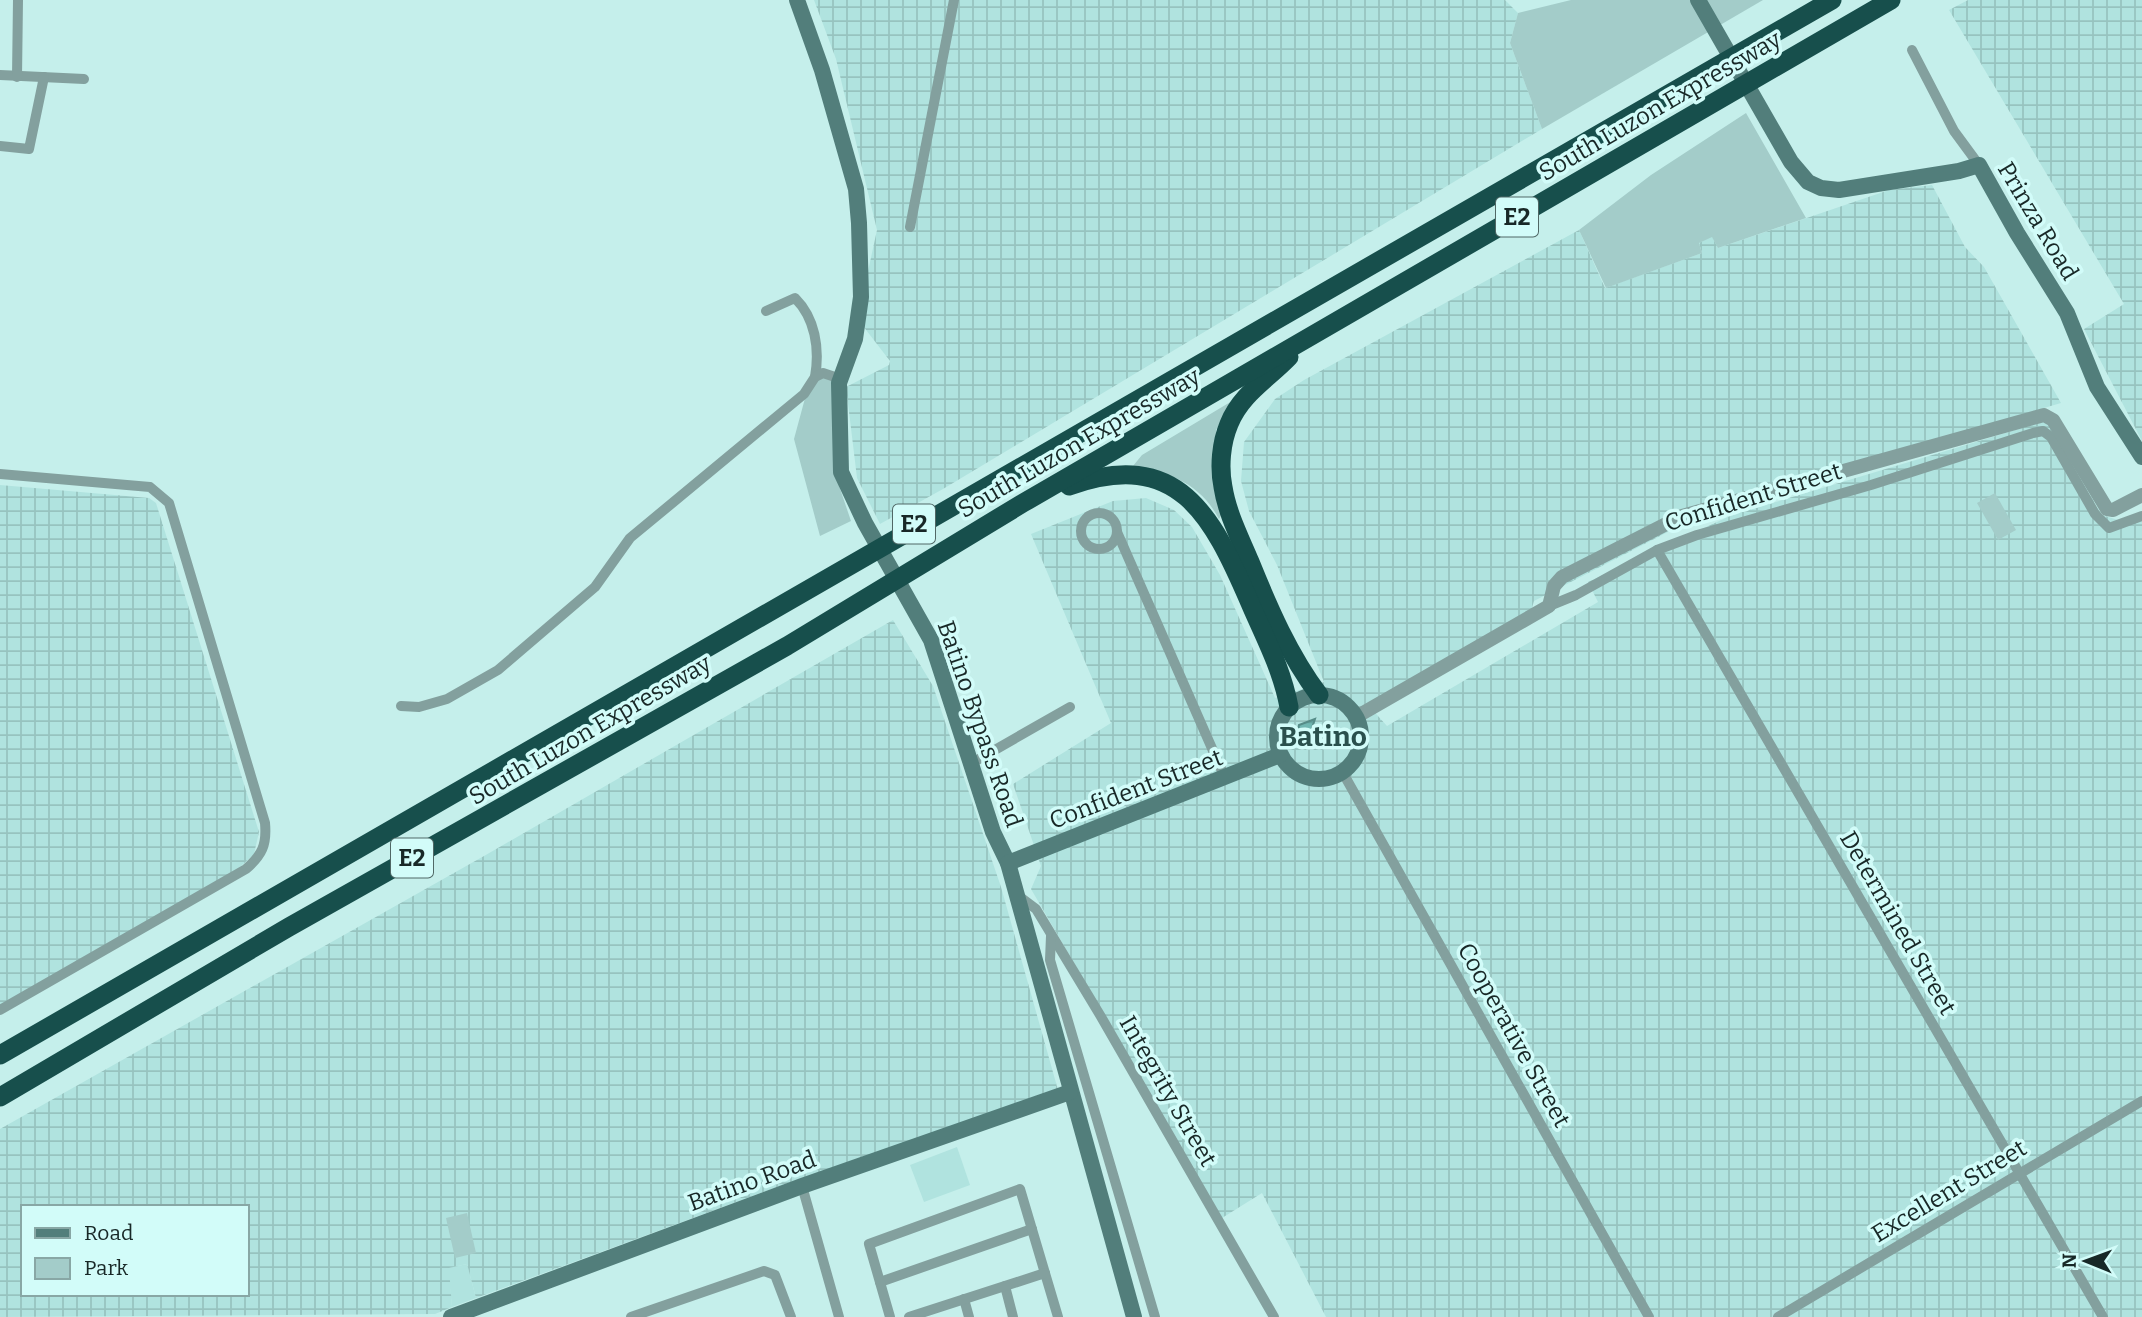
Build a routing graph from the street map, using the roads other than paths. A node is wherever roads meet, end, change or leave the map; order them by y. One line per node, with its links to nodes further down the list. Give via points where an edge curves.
1 (18, 0): 9 (street)
2 (797, 0): 18 (main road, Batino Bypass Road, via 856,189 861,297 855,339)
3 (954, 0): 14 (street)
4 (1698, 0): 13 (main road, Prinza Road, via 1801,175 1821,188 1850,189)
5 (1832, 0): 40 (highway, South Luzon Expressway / E2, via 1016,464)
6 (1891, 0): 16 (highway, South Luzon Expressway / E2)
7 (1912, 50): 13 (street, via 1954,131)
8 (0, 75): 9 (street)
9 (17, 76): 10 (street)
10 (44, 77): 11 (street); 12 (street, via 29,149)
11 (84, 79)
12 (0, 146)
13 (1979, 165): 19 (main road, Prinza Road, via 2067,313 2097,387)
14 (911, 227)
15 (766, 311): 17 (street, via 795,298 810,312 818,360)
16 (1310, 336): 22 (highway, South Luzon Expressway / E2); 27 (highway, via 1242,401 1229,422 1221,465 1231,518 1260,587 1298,667)
17 (815, 377): 18 (street, via 823,373); 28 (street, via 804,394 630,538 595,587 498,670 447,699 419,707)
18 (839, 383): 33 (main road, Batino Bypass Road, via 841,472 943,669)
19 (2142, 457)
20 (0, 474): 39 (street, via 150,487 169,503 235,716 267,840 260,857 246,869)
21 (2142, 495): 26 (street, via 2107,509 2053,420 2040,414 1682,516 1562,577 1554,586)
22 (1023, 503): 30 (highway, via 1115,474 1159,479 1183,492 1203,512 1230,556 1282,673); 42 (highway, South Luzon Expressway / E2, via 787,646 301,920)
23 (2142, 516): 25 (street, Confident Street, via 2109,528 2102,523 2043,431 1697,534)
24 (1117, 532): 35 (street)
25 (1657, 550): 26 (street, Confident Street); 44 (street, Determined Street)
26 (1549, 606): 31 (street, Confident Street)
27 (1319, 695): 30 (main road); 31 (main road, via 1341,700)
28 (401, 706)
29 (1070, 707): 33 (street)
30 (1289, 707): 32 (main road, via 1278,729)
31 (1356, 717): 34 (main road, via 1361,729 1359,754)
32 (1280, 755): 34 (main road, via 1291,770 1307,779 1326,780); 35 (main road, Confident Street)
33 (972, 763): 36 (main road, Batino Bypass Road, via 993,832)
34 (1343, 773): 63 (street, Cooperative Street)
35 (1225, 778): 36 (main road, Confident Street)
36 (1008, 863): 37 (main road, Batino Bypass Road)
37 (1016, 894): 38 (street, Integrity Street, via 1035,909); 41 (main road, Batino Bypass Road)
38 (1051, 934): 61 (street, via 1050,960); 62 (street, Integrity Street)
39 (0, 1010)
40 (0, 1055)
41 (1070, 1092): 45 (main road, Batino Road); 60 (main road, Batino Bypass Road)
42 (0, 1097)
43 (2142, 1101): 44 (street, Excellent Street)
44 (2019, 1173): 64 (street, Excellent Street); 65 (street, Determined Street)
45 (802, 1186): 51 (main road, Batino Road); 54 (street)
46 (1032, 1228): 47 (street); 48 (street); 48 (street, via 1020,1189 869,1244)
47 (1045, 1273): 49 (street); 59 (street)
48 (880, 1282): 55 (street)
49 (1005, 1286): 50 (street); 58 (street)
50 (964, 1299): 56 (street); 57 (street)
51 (455, 1316)
52 (789, 1316): 53 (street, via 775,1275 764,1271)
53 (631, 1317)
54 (839, 1317)
55 (890, 1317)
56 (909, 1317)
57 (969, 1317)
58 (1013, 1317)
59 (1058, 1317)
60 (1134, 1317)
61 (1155, 1317)
62 (1274, 1317)
63 (1649, 1317)
64 (1778, 1317)
65 (2103, 1317)

